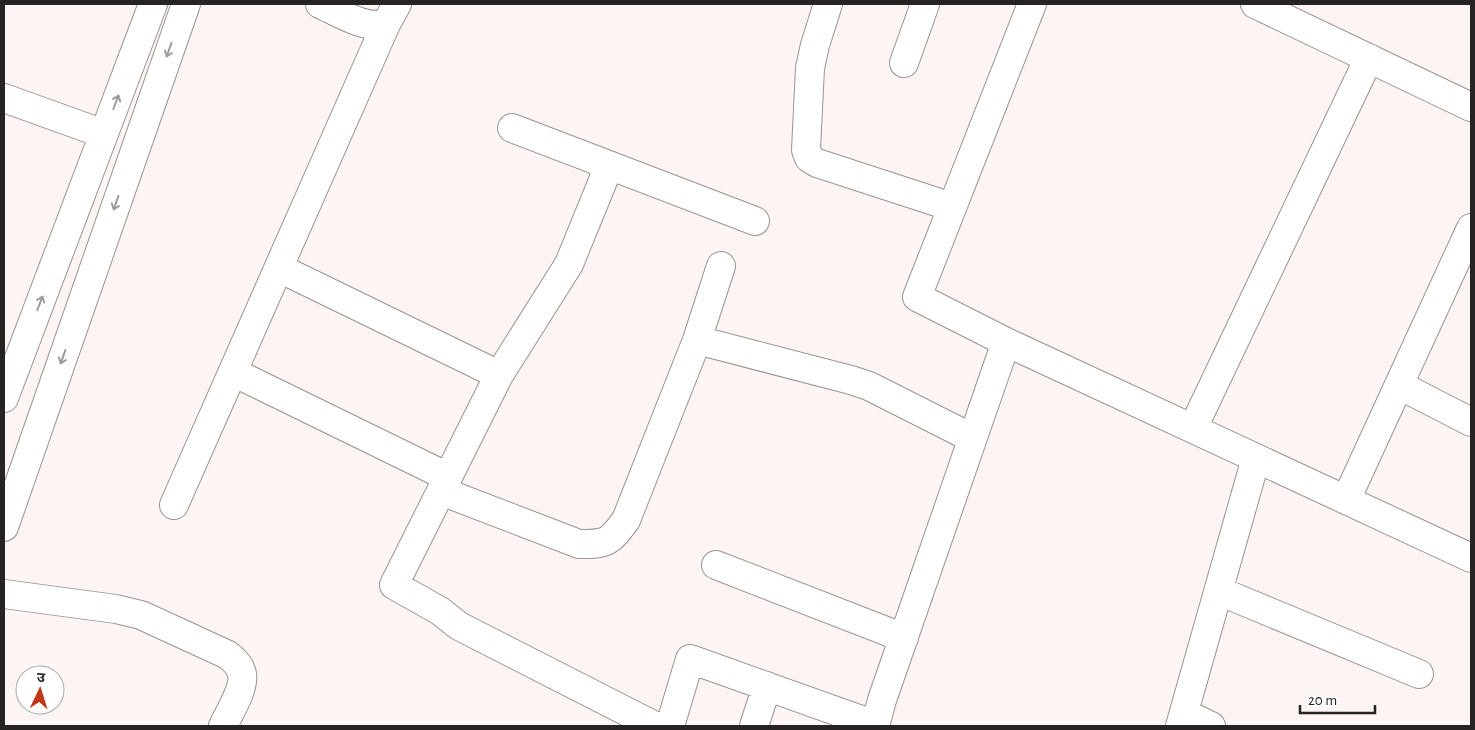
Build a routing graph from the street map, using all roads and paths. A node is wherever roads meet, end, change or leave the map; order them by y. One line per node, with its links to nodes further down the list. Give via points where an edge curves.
1 (153, 4): 14 (street, one-way to 1)
2 (186, 4): 34 (street, one-way to 34)
3 (320, 4): 8 (street, via 377,26)
4 (828, 4): 16 (street, via 810,68 806,150 809,158)
5 (925, 4): 10 (street)
6 (1032, 4): 16 (street)
7 (1255, 4): 9 (street)
8 (392, 14): 20 (street)
9 (1369, 58): 12 (street); 28 (street)
10 (904, 63)
11 (4, 98): 14 (street)
12 (1471, 107)
13 (512, 128): 15 (street)
14 (104, 134): 26 (street, one-way to 14)
15 (609, 166): 17 (street); 24 (street, via 569,264)
16 (952, 207): 22 (street, via 916,297)
17 (754, 221)
18 (1471, 228): 25 (street)
19 (721, 266): 21 (street)
20 (279, 268): 23 (street); 24 (street)
21 (696, 340): 29 (street, via 869,386); 31 (street, via 626,520 614,536 600,544 579,544)
22 (1006, 342): 28 (street); 29 (street)
23 (233, 372): 31 (street); 33 (street)
24 (500, 375): 31 (street)
25 (1399, 385): 27 (street); 32 (street)
26 (4, 398)
27 (1471, 422)
28 (1193, 428): 30 (street)
29 (972, 438): 39 (street)
30 (1256, 458): 32 (street); 37 (street)
31 (445, 484): 44 (street, via 394,585 440,611 459,626)
32 (1346, 500): 35 (street)
33 (174, 505)
34 (4, 527)
35 (1468, 550)
36 (716, 565): 39 (street)
37 (1220, 591): 40 (street); 42 (street)
38 (4, 594): 43 (street, via 116,608 141,615 228,655 242,674 241,688)
39 (904, 638): 47 (street)
40 (1419, 674)
41 (767, 686): 45 (street, via 690,659); 46 (street); 47 (street)
42 (1182, 720): 48 (street)
43 (223, 726)
44 (655, 726)
45 (670, 726)
46 (754, 726)
47 (875, 726)
48 (1211, 726)

